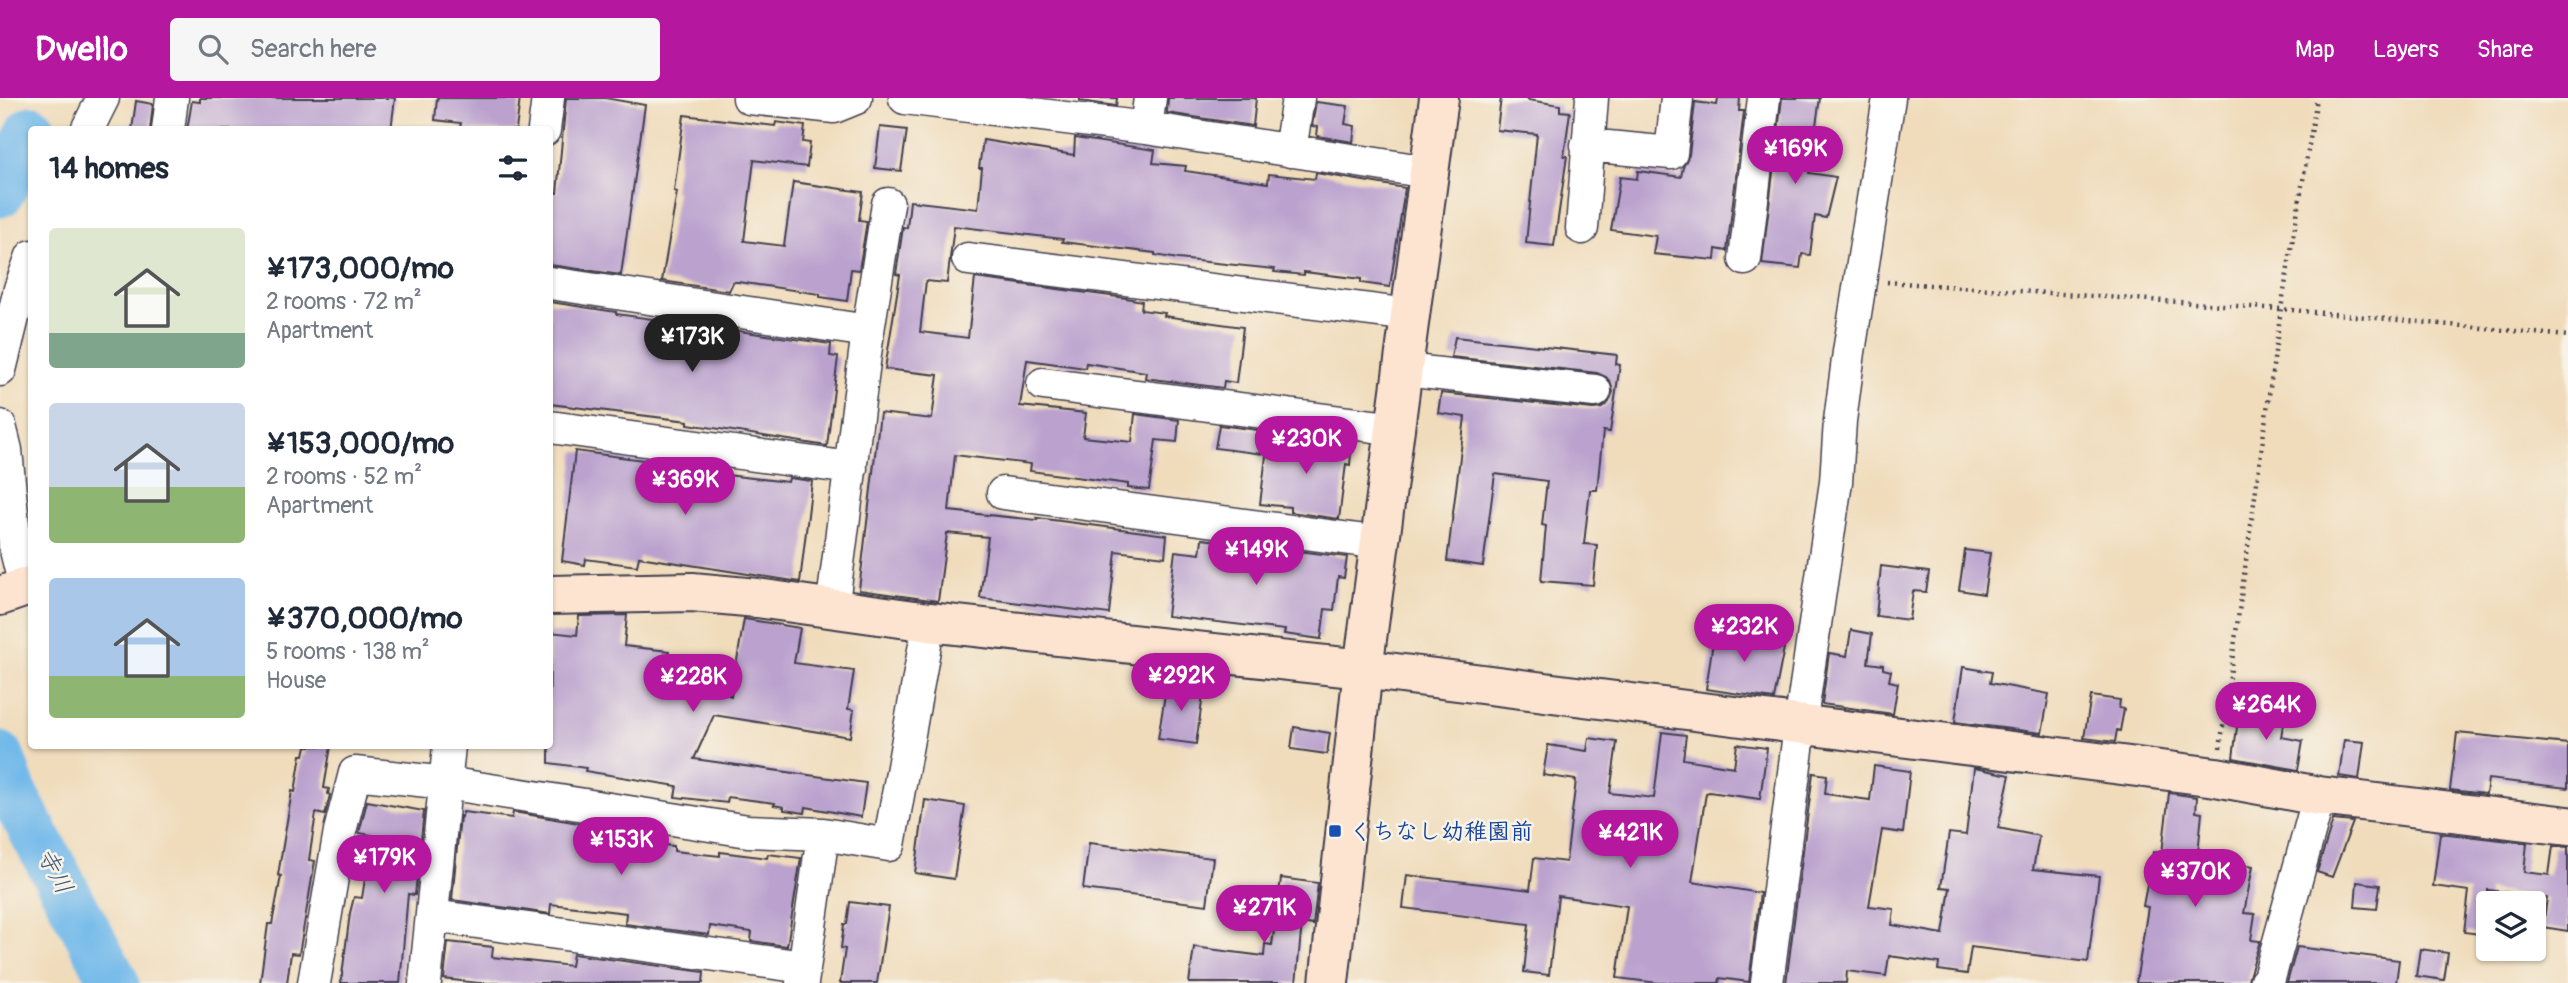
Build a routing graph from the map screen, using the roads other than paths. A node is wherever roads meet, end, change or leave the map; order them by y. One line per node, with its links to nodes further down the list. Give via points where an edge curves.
1 (103, 98): 15 (street)
2 (172, 98): 16 (street)
3 (548, 98): 17 (street)
4 (749, 98): 5 (street, via 834,107)
5 (856, 98)
6 (905, 98): 13 (street)
7 (1298, 98): 19 (street)
8 (1439, 98): 20 (street)
9 (1592, 98): 18 (street)
10 (1677, 98): 18 (street, via 1671,153)
11 (1764, 98): 24 (street)
12 (1889, 98): 44 (street, via 1849,352 1836,482)
13 (1004, 104): 14 (street)
14 (1148, 113): 19 (street)
15 (89, 126)
16 (168, 126)
17 (544, 126)
18 (1587, 145): 22 (street)
19 (1290, 151): 20 (street)
20 (1428, 172): 27 (street)
21 (888, 204): 28 (street)
22 (1582, 228)
23 (968, 259): 27 (street)
24 (1745, 260)
25 (28, 267): 29 (street)
26 (553, 283): 28 (street)
27 (1410, 315): 30 (street)
28 (868, 331): 36 (street)
29 (0, 370)
30 (1404, 370): 32 (street); 35 (street)
31 (1043, 384): 35 (street)
32 (1595, 391)
33 (0, 426): 39 (street)
34 (553, 427): 36 (street)
35 (1397, 429): 38 (street)
36 (851, 468): 41 (street)
37 (1003, 493): 38 (street)
38 (1381, 542): 43 (street)
39 (19, 589)
40 (553, 595): 41 (street, via 692,592)
41 (832, 610): 42 (street)
42 (929, 622): 43 (street); 49 (street, via 889,845)
43 (1363, 669): 44 (street); 54 (street)
44 (1800, 726): 47 (street, via 2216,777); 55 (street)
45 (449, 749): 46 (street)
46 (446, 783): 49 (street, via 748,831); 50 (street); 52 (street, via 355,773 340,831)
47 (2319, 796): 48 (street); 56 (street)
48 (2568, 826)
49 (823, 834): 51 (street)
50 (433, 916): 51 (street); 53 (street)
51 (803, 975)
52 (314, 983)
53 (425, 983)
54 (1329, 983)
55 (1767, 983)
56 (2265, 983)

